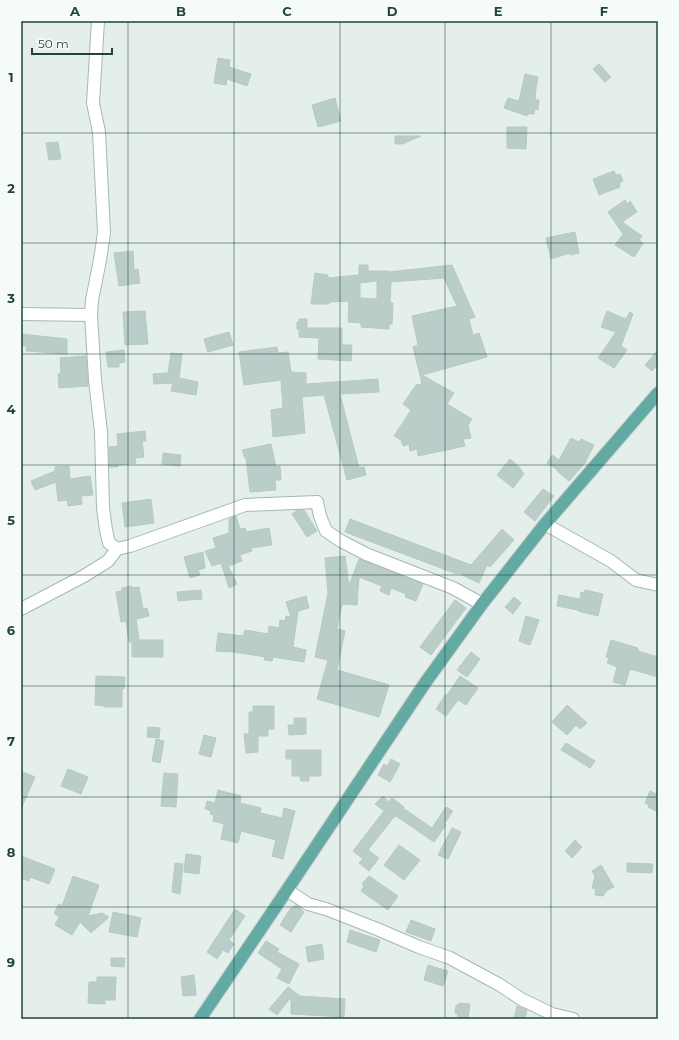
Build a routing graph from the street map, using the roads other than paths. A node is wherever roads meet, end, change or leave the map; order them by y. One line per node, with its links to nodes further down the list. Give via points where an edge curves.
1 (98, 21): 3 (street, via 93,103 99,132 104,232)
2 (21, 314): 3 (street)
3 (91, 315): 6 (street, via 101,432 103,508 109,543)
4 (658, 393): 5 (main road)
5 (545, 524): 7 (street, via 611,561 636,580); 8 (main road)
6 (117, 549): 8 (street, via 245,505 317,502 326,531 341,541 366,554 453,588); 9 (street, via 108,561 84,576)
7 (658, 585)
8 (482, 604): 10 (main road, via 425,683)
9 (21, 609)
10 (287, 890): 11 (main road); 12 (street, via 308,904 450,958 521,999 552,1014)
11 (200, 1019)
12 (573, 1019)

